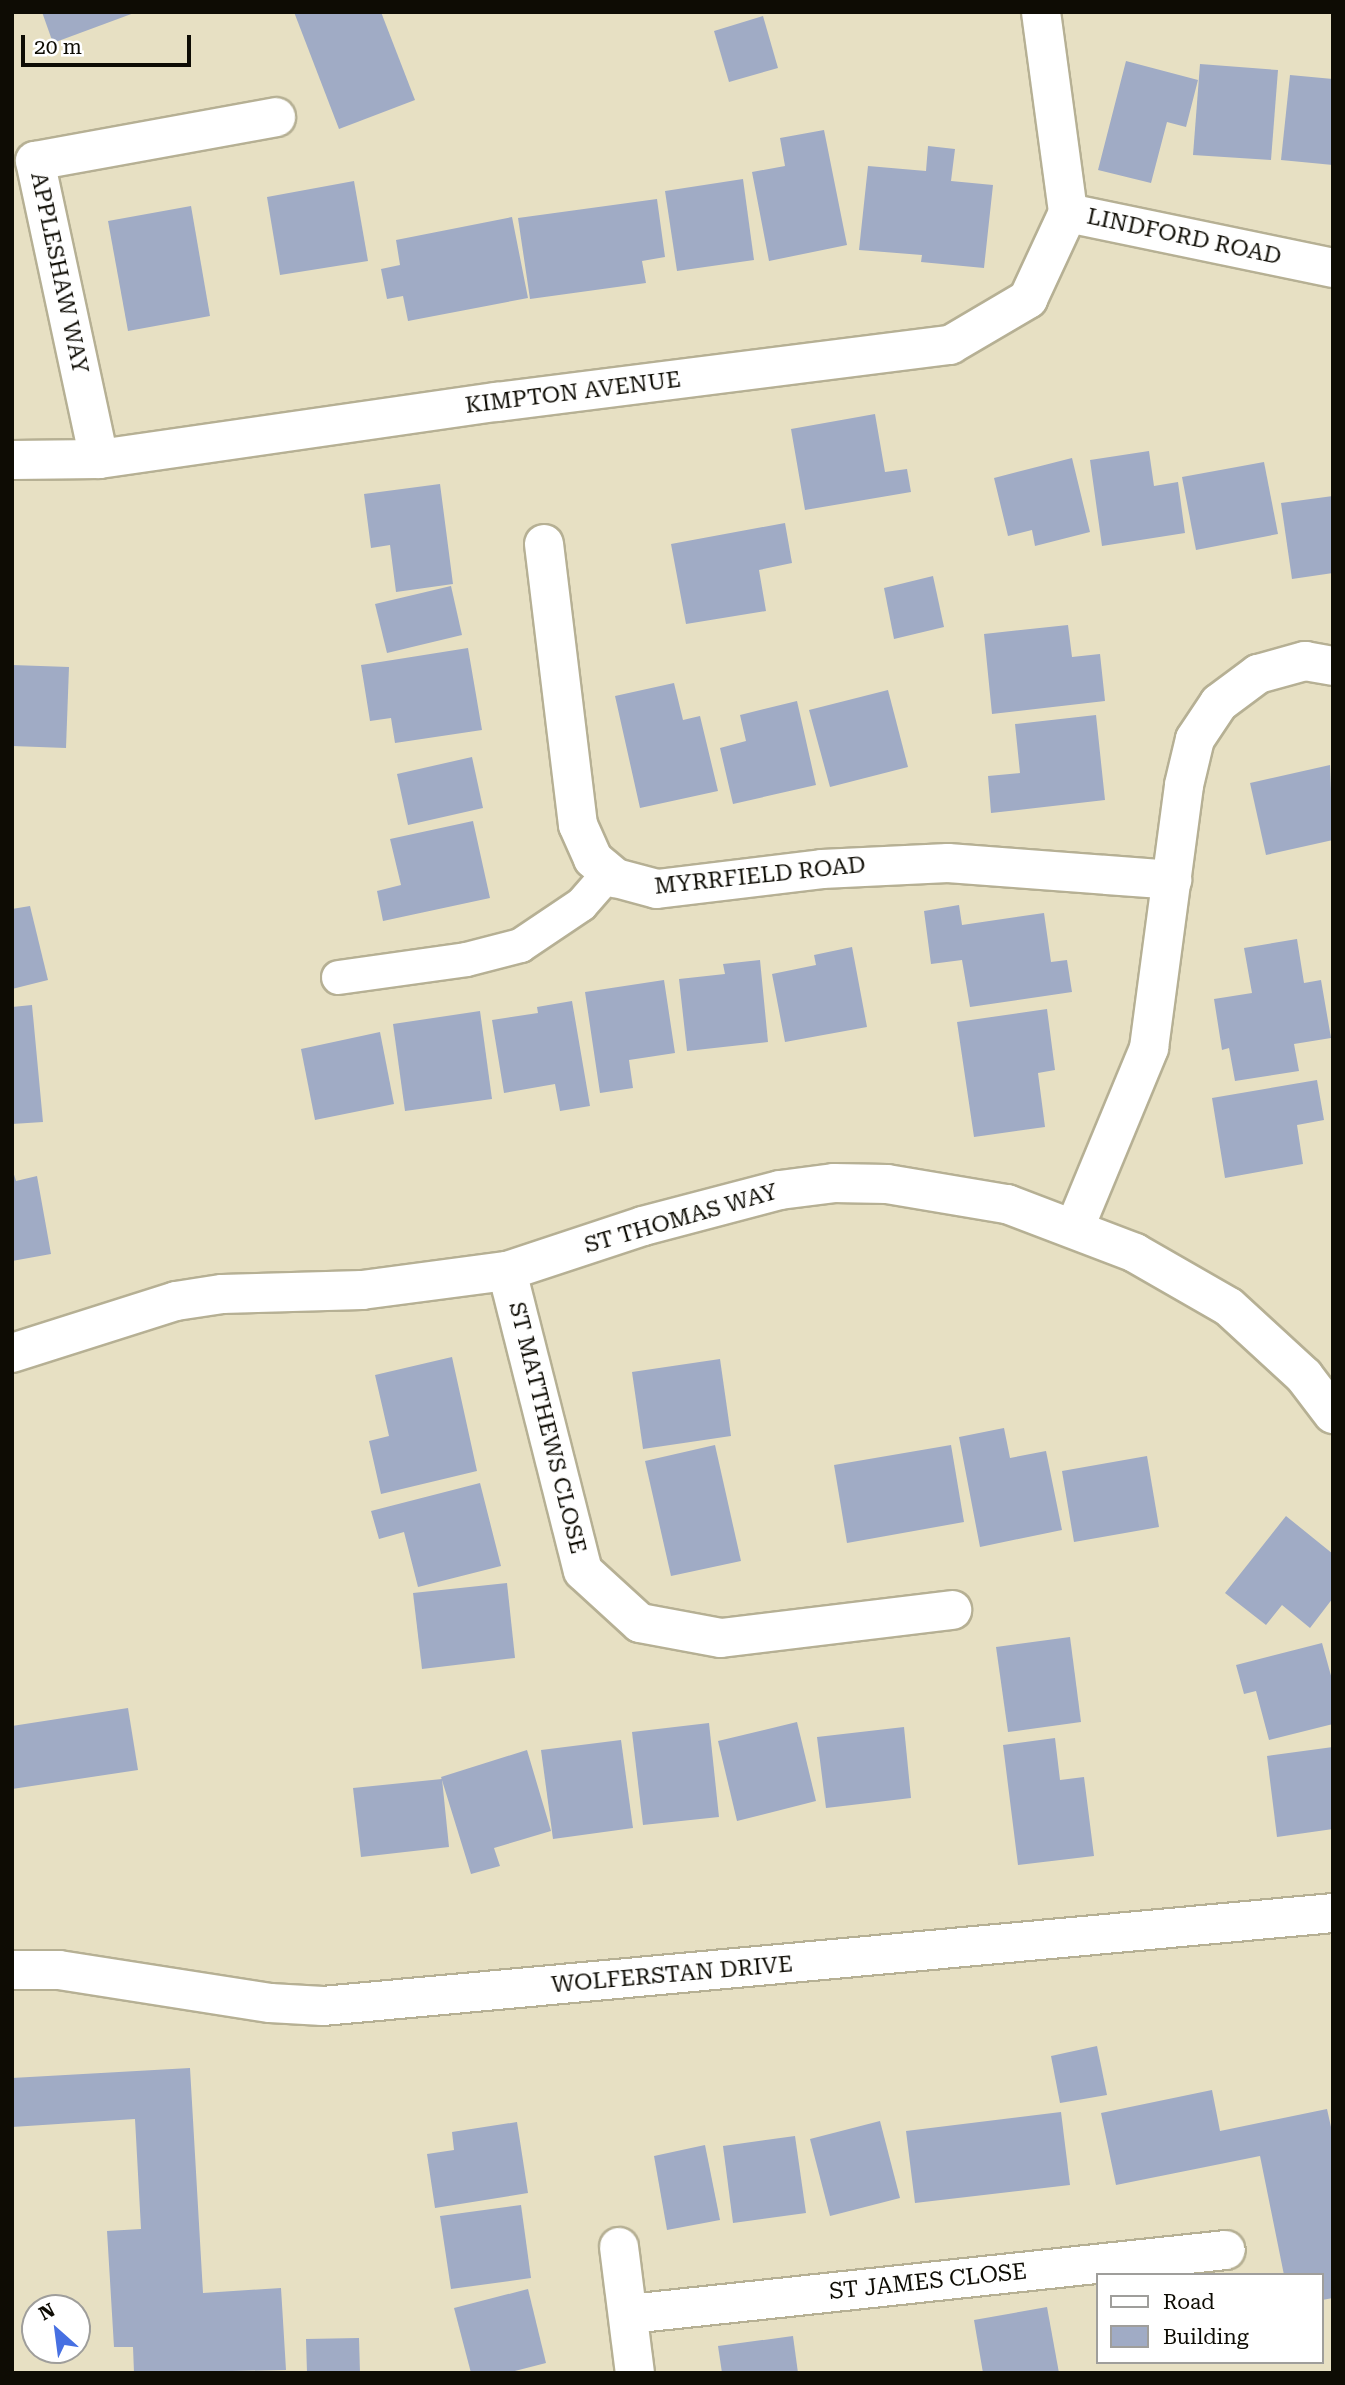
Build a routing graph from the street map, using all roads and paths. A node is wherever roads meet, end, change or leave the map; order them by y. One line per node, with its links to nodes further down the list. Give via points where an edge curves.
1 (1041, 12): 3 (street, LINDFORD ROAD)
2 (276, 117): 5 (street, APPLESHAW WAY, via 35,161)
3 (1068, 213): 4 (street, LINDFORD ROAD); 5 (street, KIMPTON AVENUE, via 1028,299 950,345)
4 (1333, 268)
5 (99, 458): 6 (street, KIMPTON AVENUE)
6 (12, 460)
7 (544, 544): 9 (street, MYRRFIELD ROAD, via 578,825 584,845)
8 (1333, 666): 10 (street, via 1305,661 1258,674 1237,687 1206,720 1195,739 1184,785)
9 (608, 873): 10 (street, MYRRFIELD ROAD, via 636,887 657,889 886,864 959,864); 11 (lane, via 581,904 520,945 466,959)
10 (1172, 880): 12 (street, via 1149,1048)
11 (338, 976)
12 (1075, 1227): 13 (street, ST THOMAS WAY, via 1007,1204 947,1191 834,1183 780,1189 714,1205); 15 (street, ST THOMAS WAY, via 1135,1253 1229,1307 1304,1376)
13 (507, 1271): 14 (street, ST THOMAS WAY, via 362,1290 222,1294 176,1301); 16 (street, ST MATTHEWS CLOSE, via 583,1572 640,1623 721,1638)
14 (12, 1353)
15 (1333, 1414)
16 (951, 1610)
17 (1333, 1913): 18 (street, WOLFERSTAN DRIVE, via 323,2006 270,2003 59,1970)
18 (12, 1970)
19 (619, 2247): 21 (street)
20 (1226, 2250): 21 (street, ST JAMES CLOSE)
21 (630, 2314): 22 (street)
22 (635, 2373)

